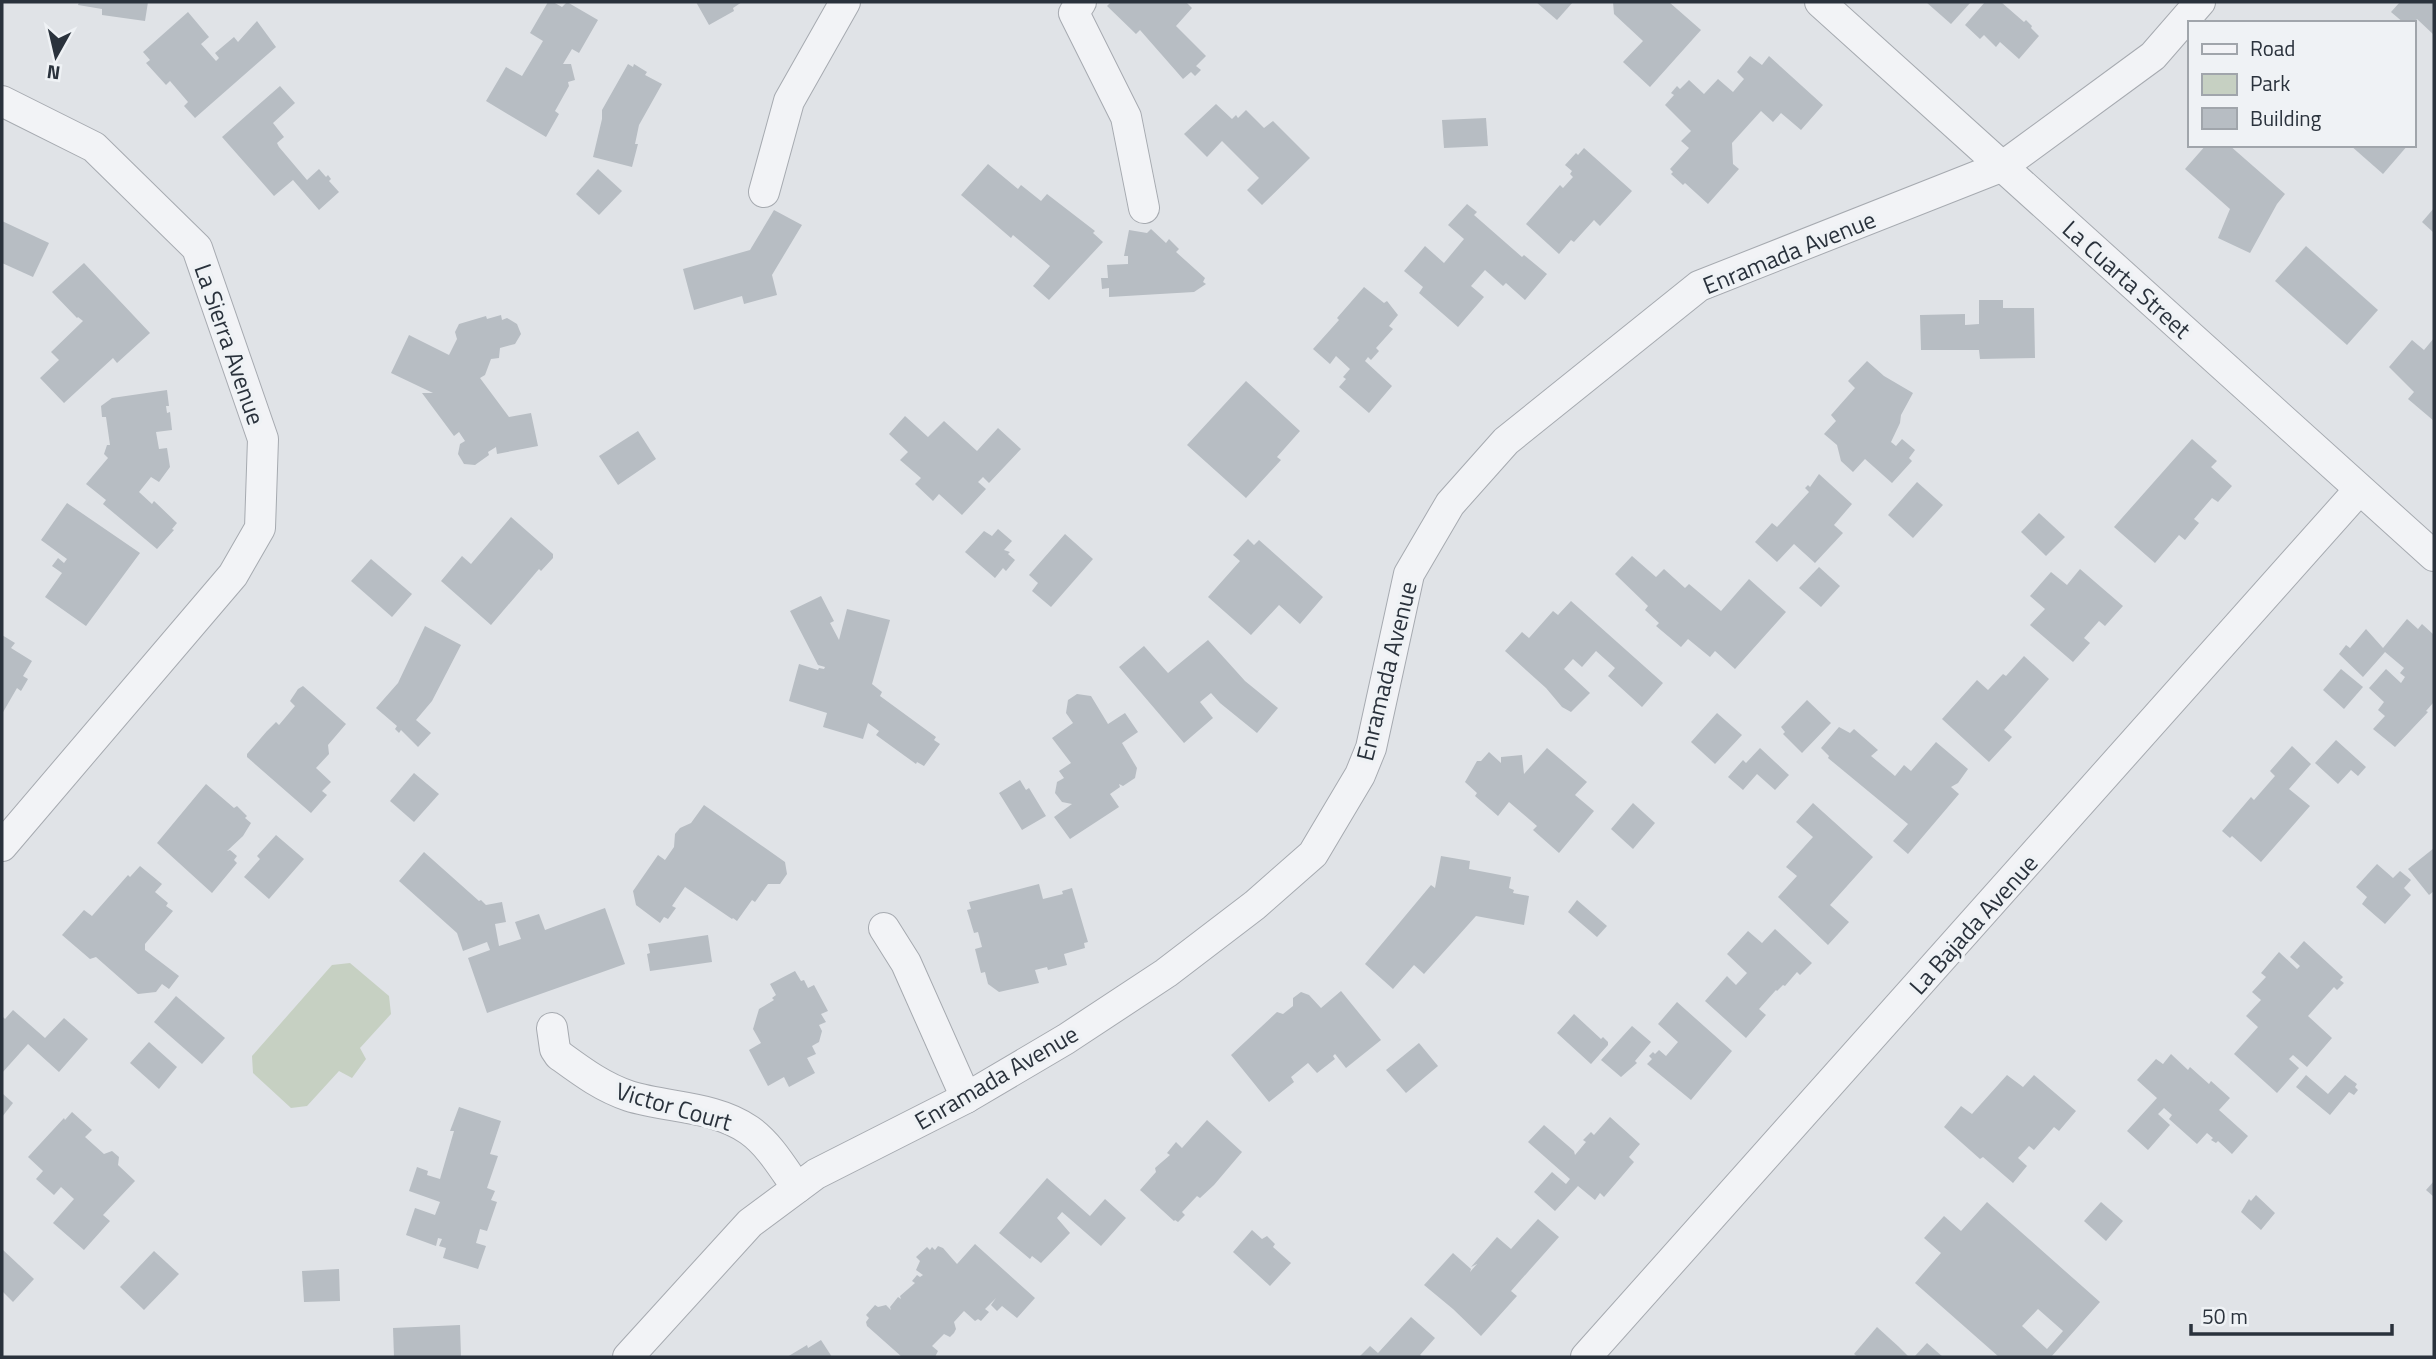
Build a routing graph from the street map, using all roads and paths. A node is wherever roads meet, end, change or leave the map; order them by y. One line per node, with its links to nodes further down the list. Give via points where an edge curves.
1 (845, 2): 7 (street, via 789,101)
2 (1081, 2): 8 (street, via 1074,13 1126,117)
3 (1820, 2): 6 (street, La Cuarta Street)
4 (2200, 2): 6 (street, Enramada Avenue, via 2153,56)
5 (2, 101): 11 (street, La Sierra Avenue, via 94,147 197,248 263,439 260,528 233,575)
6 (2003, 166): 9 (street, La Cuarta Street); 14 (street, Enramada Avenue, via 1699,286 1506,441 1450,504 1409,573 1371,748 1313,854 1166,973)
7 (764, 192)
8 (1144, 208)
9 (2359, 490): 10 (street, La Cuarta Street); 17 (street, La Bajada Avenue)
10 (2434, 556)
11 (2, 846)
12 (884, 928): 14 (street, via 906,963)
13 (552, 1028): 15 (street, Victor Court, via 559,1055 610,1089 731,1119 750,1131)
14 (965, 1098): 15 (street, Enramada Avenue)
15 (797, 1188): 16 (street, Enramada Avenue, via 750,1223)
16 (628, 1357)
17 (1586, 1357)

